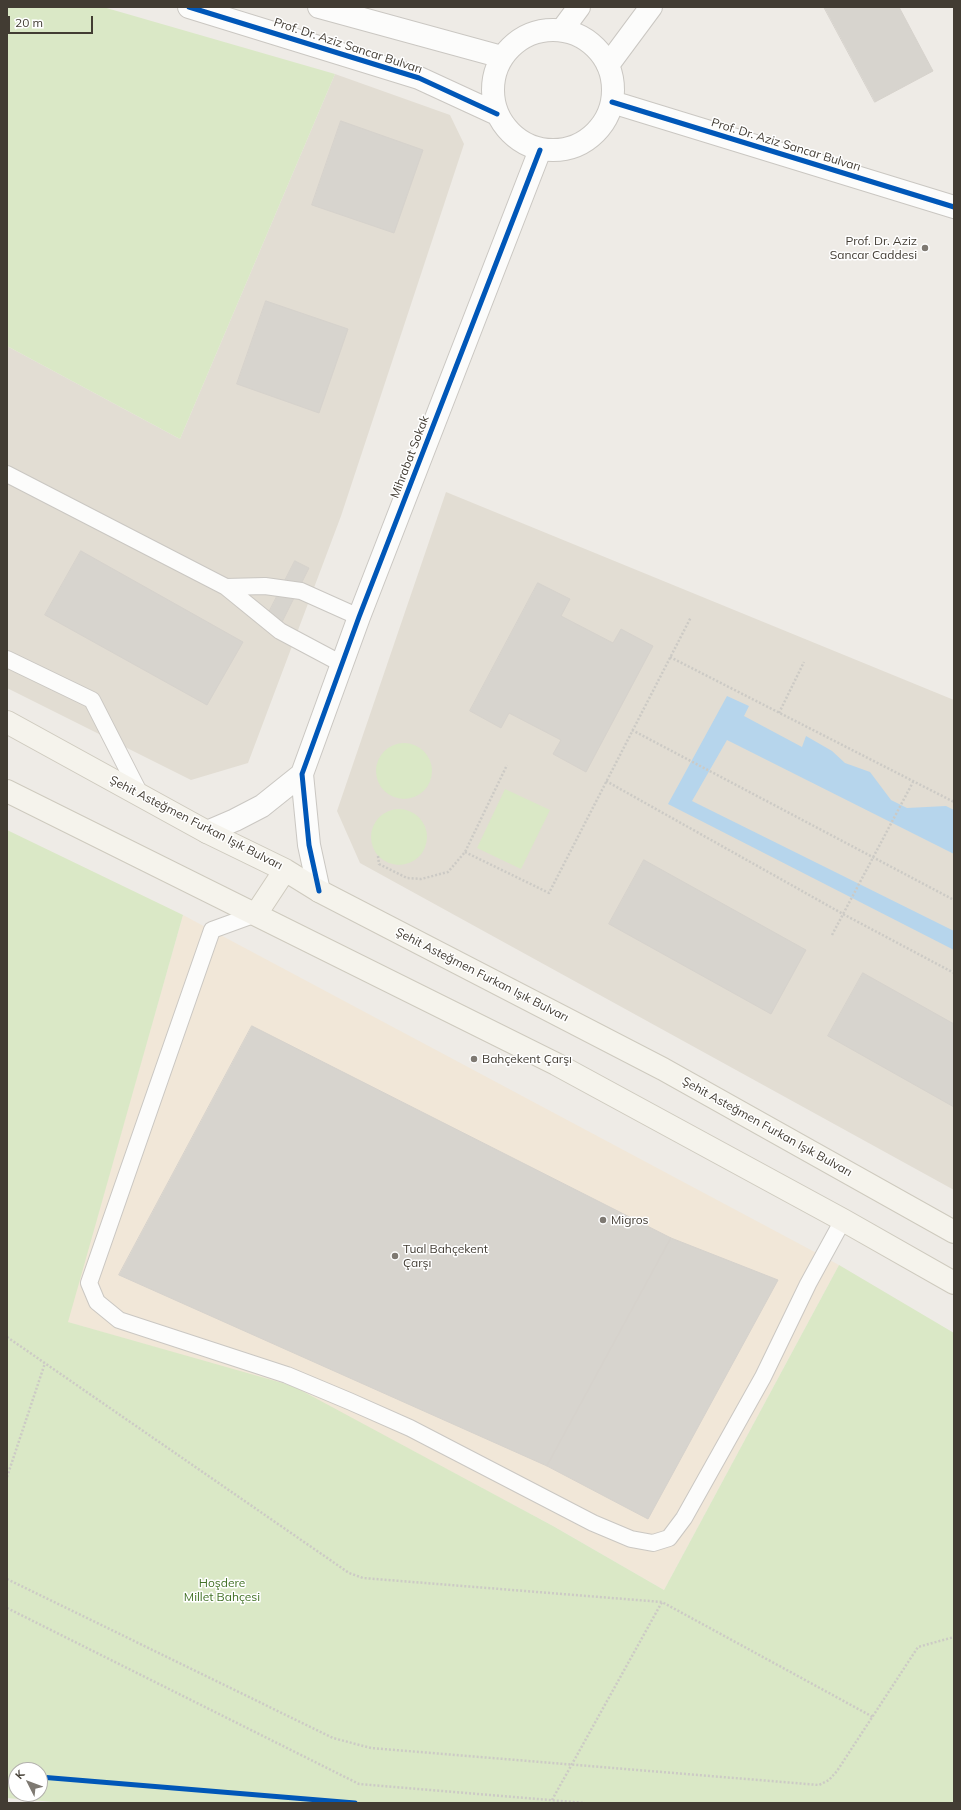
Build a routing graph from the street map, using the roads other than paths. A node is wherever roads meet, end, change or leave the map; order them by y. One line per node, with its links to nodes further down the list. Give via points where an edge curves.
1 (189, 7): 9 (street, Prof. Dr. Aziz Sancar Bulvarı, via 419,78)
2 (319, 7): 6 (street)
3 (579, 7): 5 (street)
4 (651, 7): 7 (street)
5 (562, 30): 6 (street, via 544,30 528,35); 7 (street, via 581,36 597,48)
6 (502, 57): 9 (street, via 494,76 493,95)
7 (608, 65): 8 (street, via 613,84)
8 (612, 102): 10 (street, via 606,120 594,135 577,146 559,151); 11 (street, Prof. Dr. Aziz Sancar Bulvarı)
9 (497, 114): 10 (street, via 508,130 522,143)
10 (540, 150): 14 (street, Mihrabat Sokak)
11 (954, 207)
12 (7, 474): 13 (lane)
13 (226, 587): 14 (lane, via 265,586 301,591); 16 (lane, via 280,631)
14 (359, 617): 16 (street, Mihrabat Sokak)
15 (7, 659): 20 (lane, via 92,700)
16 (342, 664): 18 (street, Mihrabat Sokak)
17 (7, 722): 20 (main road, Şehit Asteğmen Furkan Işık Bulvarı)
18 (302, 774): 21 (street, via 262,806); 23 (street, via 309,845)
19 (7, 790): 24 (main road)
20 (141, 796): 21 (main road, Şehit Asteğmen Furkan Işık Bulvarı)
21 (208, 832): 22 (main road, Şehit Asteğmen Furkan Işık Bulvarı)
22 (285, 870): 23 (main road, Şehit Asteğmen Furkan Işık Bulvarı); 24 (main road)
23 (319, 891): 26 (main road, Şehit Asteğmen Furkan Işık Bulvarı, via 663,1069)
24 (256, 914): 25 (main road, via 556,1064); 25 (lane, via 212,930 89,1283 96,1302 119,1320 287,1374 410,1428 593,1523 631,1539 653,1543 669,1538 684,1518 760,1384 808,1284)
25 (843, 1220): 27 (main road)
26 (954, 1232)
27 (954, 1283)

